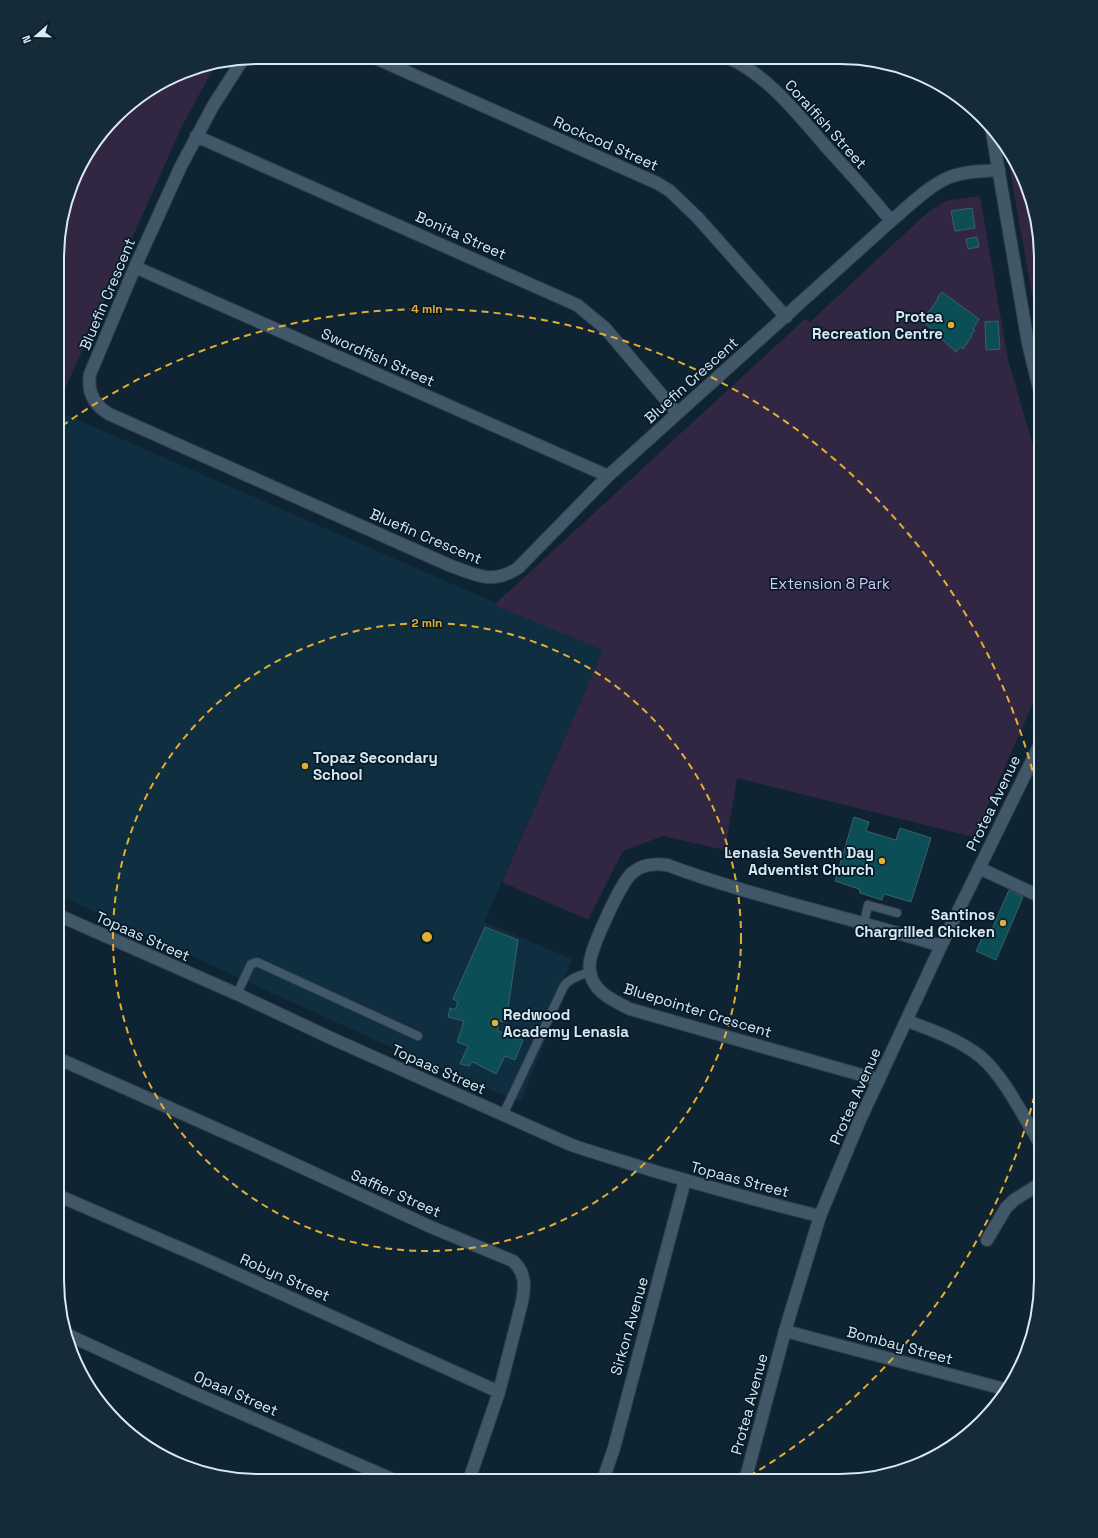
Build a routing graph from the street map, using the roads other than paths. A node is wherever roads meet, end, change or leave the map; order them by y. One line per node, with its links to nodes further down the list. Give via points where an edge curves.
1 (389, 64): 9 (street, Rockcod Street, via 670,191 698,218)
2 (739, 64): 7 (street, Coralfish Street, via 754,73 799,116)
3 (240, 65): 4 (street, Bluefin Crescent)
4 (196, 136): 8 (street, Bluefin Crescent); 11 (street, Bonita Street, via 577,305 605,328)
5 (994, 140): 6 (street)
6 (999, 170): 7 (street, Bluefin Crescent, via 951,176); 10 (street)
7 (891, 221): 9 (street, Bluefin Crescent)
8 (136, 267): 12 (street, Swordfish Street); 12 (street, Bluefin Crescent, via 90,374 89,389 97,405 130,423 429,556 483,578 509,574 530,557)
9 (786, 317): 11 (street, Bluefin Crescent)
10 (1034, 367)
11 (677, 413): 12 (street, Bluefin Crescent)
12 (608, 476)
13 (1034, 756): 14 (street, Protea Avenue)
14 (979, 868): 15 (street); 19 (street, Protea Avenue)
15 (1034, 894)
16 (897, 913): 18 (lane, via 868,904)
17 (64, 918): 21 (street, Topaas Street)
18 (864, 923): 19 (street); 20 (street, via 730,886 667,865 649,864 626,880 592,952)
19 (941, 946): 22 (street, Protea Avenue)
20 (590, 972): 25 (street, Bluepointer Crescent, via 592,980 604,994 630,1009); 26 (lane, via 568,981 564,986)
21 (237, 994): 23 (lane, via 251,964 257,962); 26 (street, Topaas Street)
22 (907, 1021): 25 (street, Protea Avenue); 27 (street, via 966,1047 981,1058 1005,1086)
23 (418, 1036)
24 (64, 1061): 36 (street, Saffier Street, via 513,1261 524,1279 524,1291)
25 (879, 1080): 31 (street, Protea Avenue)
26 (503, 1115): 28 (street, Topaas Street, via 582,1149)
27 (1034, 1134)
28 (685, 1180): 31 (street, Topaas Street); 39 (street, Sirkon Avenue)
29 (1034, 1187): 32 (street, via 1006,1208)
30 (64, 1198): 36 (street, Robyn Street)
31 (820, 1216): 33 (street, Protea Avenue)
32 (987, 1240)
33 (785, 1331): 35 (street, Bombay Street); 40 (street, Protea Avenue)
34 (73, 1337): 37 (street, Opaal Street)
35 (1001, 1388)
36 (499, 1392): 38 (street, Saffier Street)
37 (380, 1474)
38 (471, 1474)
39 (605, 1474)
40 (747, 1474)

